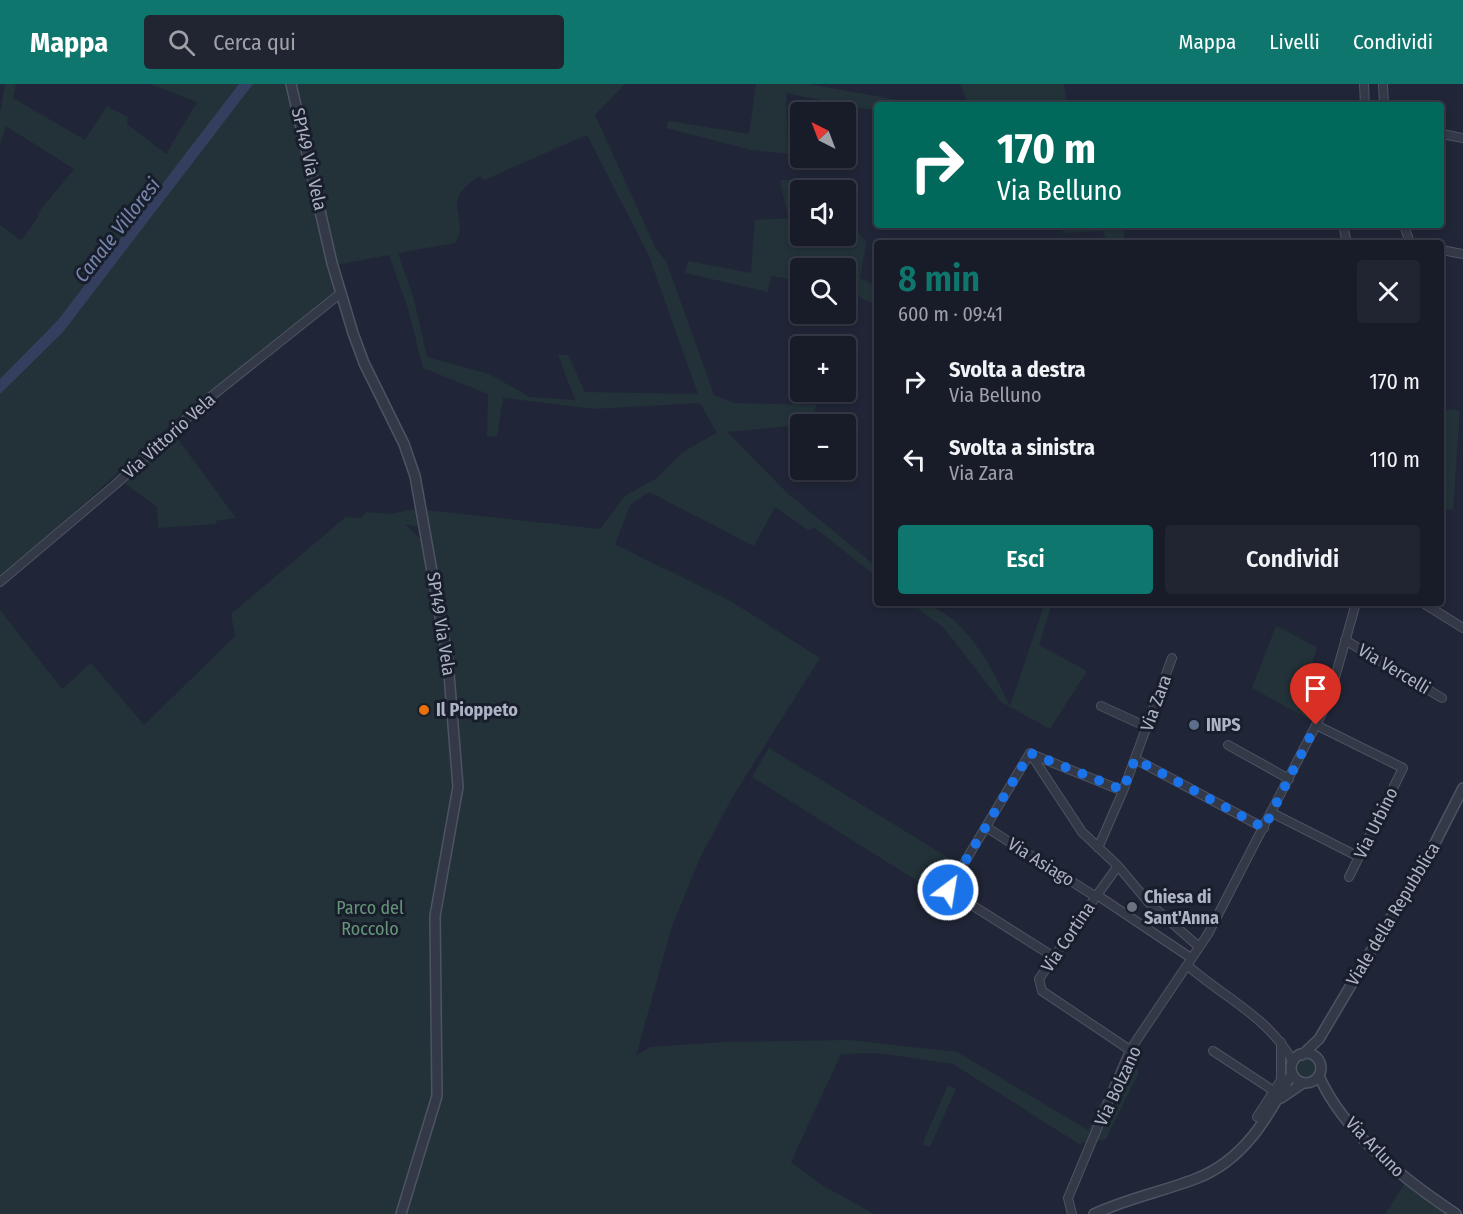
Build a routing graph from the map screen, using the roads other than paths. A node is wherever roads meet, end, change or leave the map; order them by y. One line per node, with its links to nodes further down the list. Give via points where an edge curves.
1 (291, 84): 10 (street, SP149 Via Vela)
2 (1364, 84): 4 (street)
3 (1383, 84): 5 (street)
4 (1365, 102)
5 (1384, 102)
6 (1444, 134): 7 (street)
7 (1463, 138)
8 (1444, 250): 9 (street)
9 (1463, 254)
10 (341, 292): 11 (street, Via Vittorio Vela, via 208,399 116,484); 51 (street, SP149 Via Vela, via 364,363 404,444 415,476 445,636 458,764 456,809 435,916 437,1096)
11 (0, 582)
12 (1355, 606): 15 (street, Via Bolzano)
13 (1428, 606): 14 (street)
14 (1463, 628)
15 (1345, 640): 17 (street, Via Vercelli); 19 (street, Via Bolzano, via 1329,699)
16 (1172, 658): 20 (street, Via Zara)
17 (1442, 698)
18 (1101, 706): 20 (street)
19 (1316, 725): 24 (street, Via Bolzano); 31 (street, Via Urbino, via 1403,768)
20 (1147, 726): 23 (street, Via Zara)
21 (1228, 745): 24 (street)
22 (1030, 753): 26 (street); 28 (street); 30 (street, via 1067,811)
23 (1135, 759): 26 (street, Via Zara); 29 (street)
24 (1289, 779): 27 (street, Via Bolzano)
25 (1463, 788): 38 (street, Viale della Repubblica, via 1434,845)
26 (1123, 790): 30 (street, Via Zara)
27 (1272, 813): 29 (street, Via Bolzano); 31 (street)
28 (986, 827): 34 (street, Via Asiago); 36 (street, via 948,890)
29 (1264, 828): 35 (street, Via Bolzano)
30 (1098, 848): 32 (street)
31 (1359, 857): 33 (street, Via Urbino)
32 (1118, 866): 34 (street, Via Cortina); 35 (street, via 1149,903)
33 (1349, 877)
34 (1097, 895): 36 (street, Via Cortina); 37 (street, Via Asiago)
35 (1198, 946): 37 (street, Via Bolzano)
36 (1054, 957): 40 (street, Via Cortina, via 1040,979 1042,991)
37 (1189, 961): 39 (street); 40 (street, Via Bolzano)
38 (1319, 1039): 42 (street); 43 (street)
39 (1283, 1045): 42 (street); 47 (street, via 1281,1080)
40 (1130, 1050): 52 (street, Via Bolzano, via 1068,1198)
41 (1213, 1051): 47 (street)
42 (1298, 1057): 43 (street, via 1312,1054); 44 (street)
43 (1319, 1060): 45 (street)
44 (1292, 1072): 46 (street); 49 (street)
45 (1319, 1076): 46 (street); 48 (street, Via Arluno)
46 (1304, 1083): 48 (street, Via Arluno); 49 (street)
47 (1274, 1090): 50 (street)
48 (1328, 1095): 54 (street, Via Arluno, via 1394,1170)
49 (1277, 1102): 53 (street, via 1246,1145 1217,1169)
50 (1257, 1116)
51 (401, 1214)
52 (1072, 1214)
53 (1094, 1214)
54 (1456, 1214)

